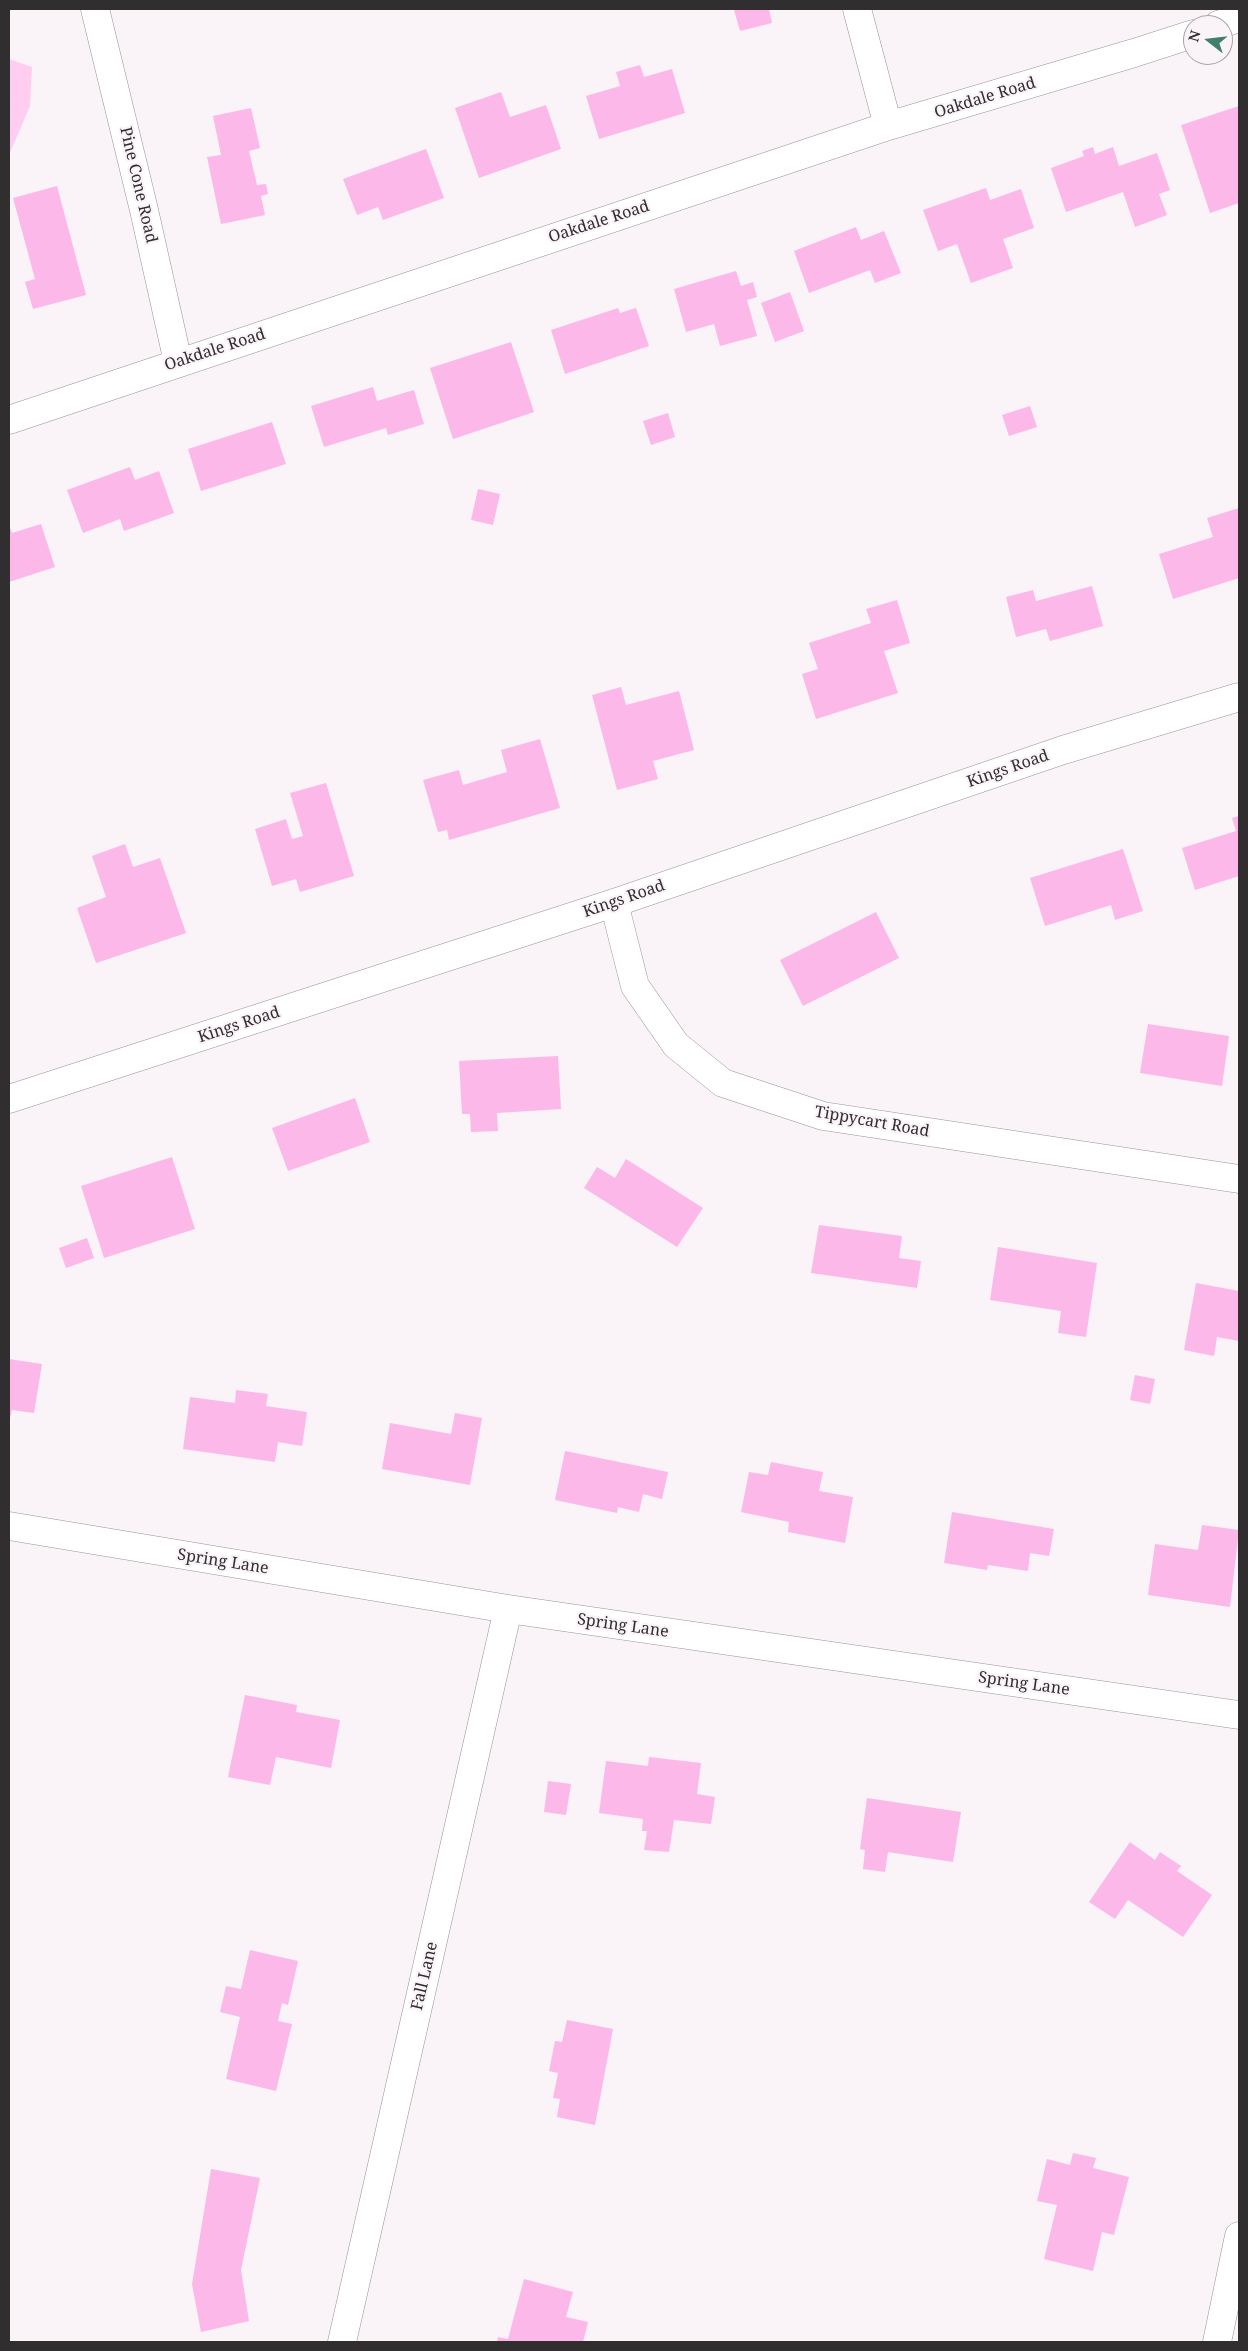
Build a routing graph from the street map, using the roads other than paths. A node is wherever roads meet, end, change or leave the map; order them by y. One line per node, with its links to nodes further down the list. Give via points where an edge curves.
1 (95, 9): 5 (street, Pine Cone Road)
2 (857, 9): 4 (street)
3 (1183, 37): 4 (street, Oakdale Road)
4 (888, 126): 5 (street, Oakdale Road)
5 (178, 362): 6 (street, Oakdale Road)
6 (9, 420)
7 (1239, 697): 8 (street, Kings Road, via 1062,750)
8 (614, 903): 9 (street, Kings Road); 10 (street, Tippycart Road, via 635,986 676,1046 723,1083 823,1116)
9 (9, 1099)
10 (1239, 1179)
11 (9, 1526): 12 (street, Spring Lane)
12 (508, 1609): 13 (street, Spring Lane); 15 (street, Fall Lane)
13 (1239, 1715)
14 (1239, 2236): 16 (street)
15 (342, 2342)
16 (1217, 2342)

